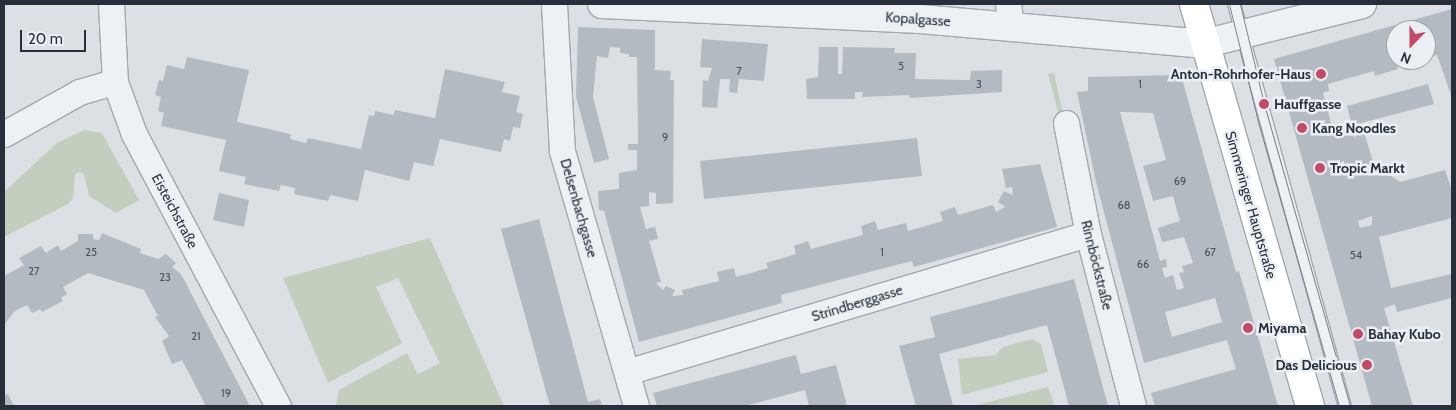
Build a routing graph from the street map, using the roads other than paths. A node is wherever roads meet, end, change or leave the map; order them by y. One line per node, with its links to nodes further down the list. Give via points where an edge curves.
1 (111, 4): 10 (street, Eisteichstraße)
2 (554, 4): 14 (street, Delsenbachgasse, via 562,151)
3 (602, 4): 7 (street, Kopalgasse, via 920,18)
4 (1194, 4): 9 (main road, Simmeringer Hauptstraße)
5 (1234, 4): 8 (lane)
6 (1362, 4): 8 (street)
7 (1010, 15): 9 (street, Kopalgasse)
8 (1241, 34): 9 (street); 19 (lane)
9 (1204, 44): 18 (main road, Simmeringer Hauptstraße)
10 (116, 82): 12 (street, via 79,92); 15 (street, Eisteichstraße, via 134,134)
11 (1066, 123): 13 (street, Rinnböckstraße)
12 (4, 134)
13 (1088, 234): 14 (street, Strindberggasse); 17 (street, Rinnböckstraße)
14 (627, 372): 16 (street, Delsenbachgasse)
15 (278, 406)
16 (636, 406)
17 (1133, 406)
18 (1310, 406)
19 (1345, 406)

